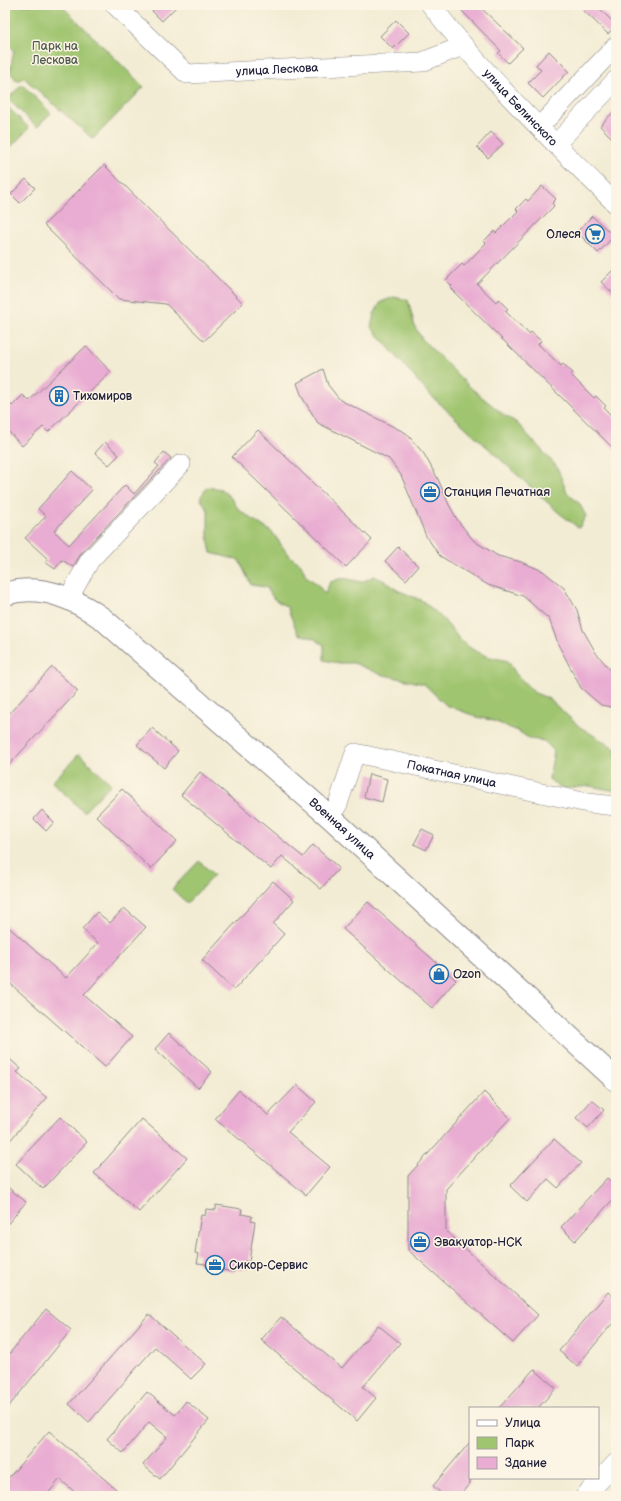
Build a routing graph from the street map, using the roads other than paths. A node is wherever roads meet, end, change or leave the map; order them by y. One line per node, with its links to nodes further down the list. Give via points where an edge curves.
1 (115, 5): 3 (street, улица Лескова, via 187,74 422,62)
2 (432, 5): 3 (street, улица Белинского)
3 (463, 46): 6 (street, улица Белинского)
4 (616, 46): 6 (street)
5 (616, 80): 7 (street)
6 (539, 127): 7 (street, улица Белинского)
7 (556, 144): 8 (street, улица Белинского)
8 (614, 198)
9 (181, 464): 11 (street, via 90,560)
10 (5, 594): 11 (main road, Военная улица, via 17,590 40,590)
11 (62, 596): 13 (main road, Военная улица, via 81,603 103,618)
12 (616, 806): 13 (street, Покатная улица, via 588,803 355,753 338,804)
13 (330, 817): 14 (main road, Военная улица)
14 (616, 1080)
15 (616, 1463): 16 (street)
16 (585, 1496)

